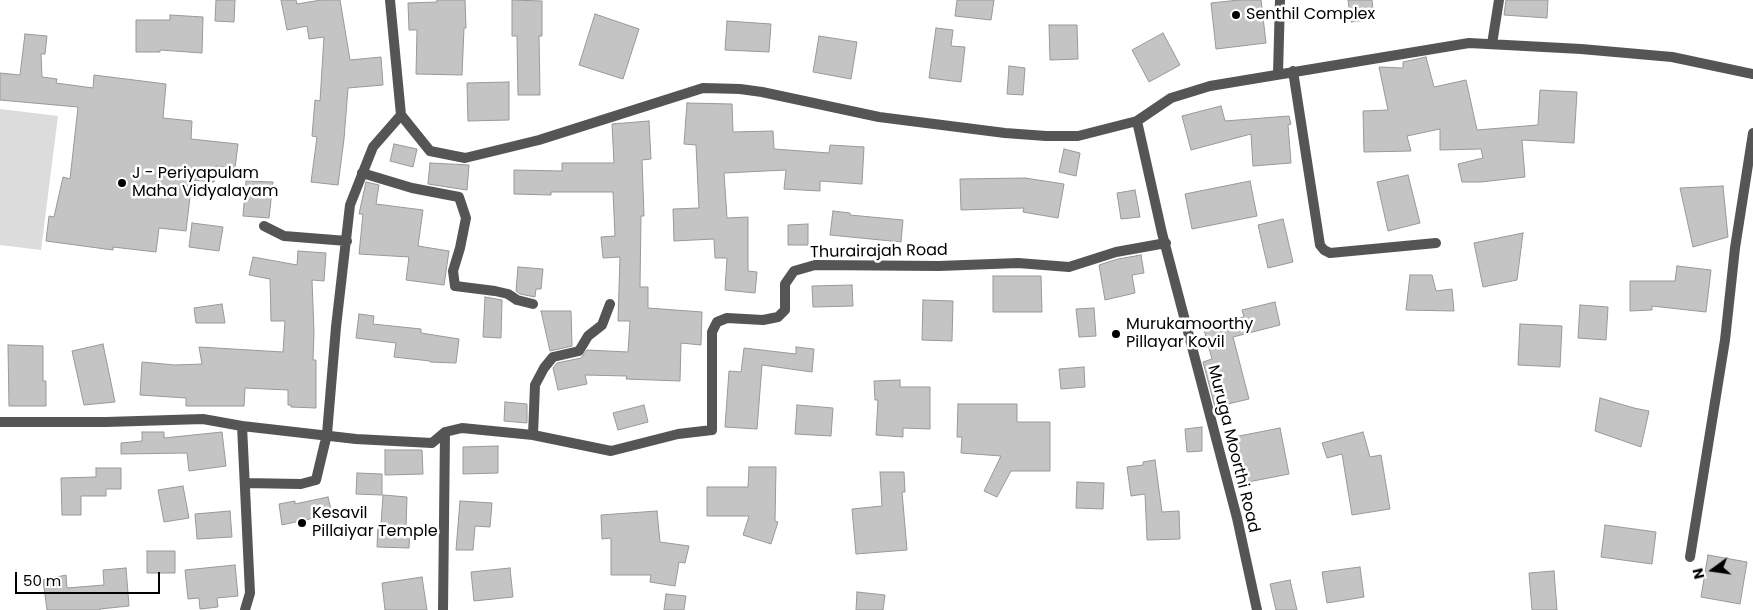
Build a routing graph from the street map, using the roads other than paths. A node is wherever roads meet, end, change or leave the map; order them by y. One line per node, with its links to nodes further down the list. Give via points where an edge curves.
1 (390, 0): 8 (street)
2 (1280, 0): 6 (street)
3 (1499, 0): 4 (street)
4 (1492, 44): 5 (street, via 1469,42); 7 (street, via 1672,57)
5 (1293, 72): 6 (street); 15 (street, via 1320,244 1324,250)
6 (1278, 74): 9 (street, via 1210,86 1171,98)
7 (1753, 74)
8 (401, 115): 9 (street, via 430,150 465,158 539,140 704,88 762,92 879,117 1005,133 1078,136); 11 (street, via 372,147)
9 (1137, 120): 14 (street, Muruga Moorthi Road)
10 (1753, 133): 24 (street, via 1725,340)
11 (362, 172): 13 (street, via 350,205); 16 (street, via 412,188 459,197 466,218 453,271 455,286 495,291)
12 (264, 226): 13 (street, via 284,236)
13 (347, 241): 21 (street)
14 (1166, 243): 22 (street, Thurairajah Road, via 1116,252 1069,267 1018,262 939,266 815,265 794,271 785,284 786,310 778,317 763,320 727,318 717,322 712,332 712,430 678,434 611,451); 27 (street, Muruga Moorthi Road, via 1237,518)
15 (1436, 243)
16 (533, 304)
17 (610, 304): 22 (street, via 602,325 588,336 579,351 553,357 544,368 535,385)
18 (0, 422): 19 (street, Thurairajah Road, via 203,419)
19 (242, 426): 21 (street, Thurairajah Road); 23 (street)
20 (445, 432): 21 (street, Thurairajah Road, via 432,443 356,439); 22 (street, Thurairajah Road, via 462,428); 26 (street)
21 (327, 434): 23 (street, via 316,480 301,484)
22 (533, 435)
23 (245, 483): 25 (street, via 250,593)
24 (1690, 557)
25 (245, 610)
26 (443, 610)
27 (1256, 610)

